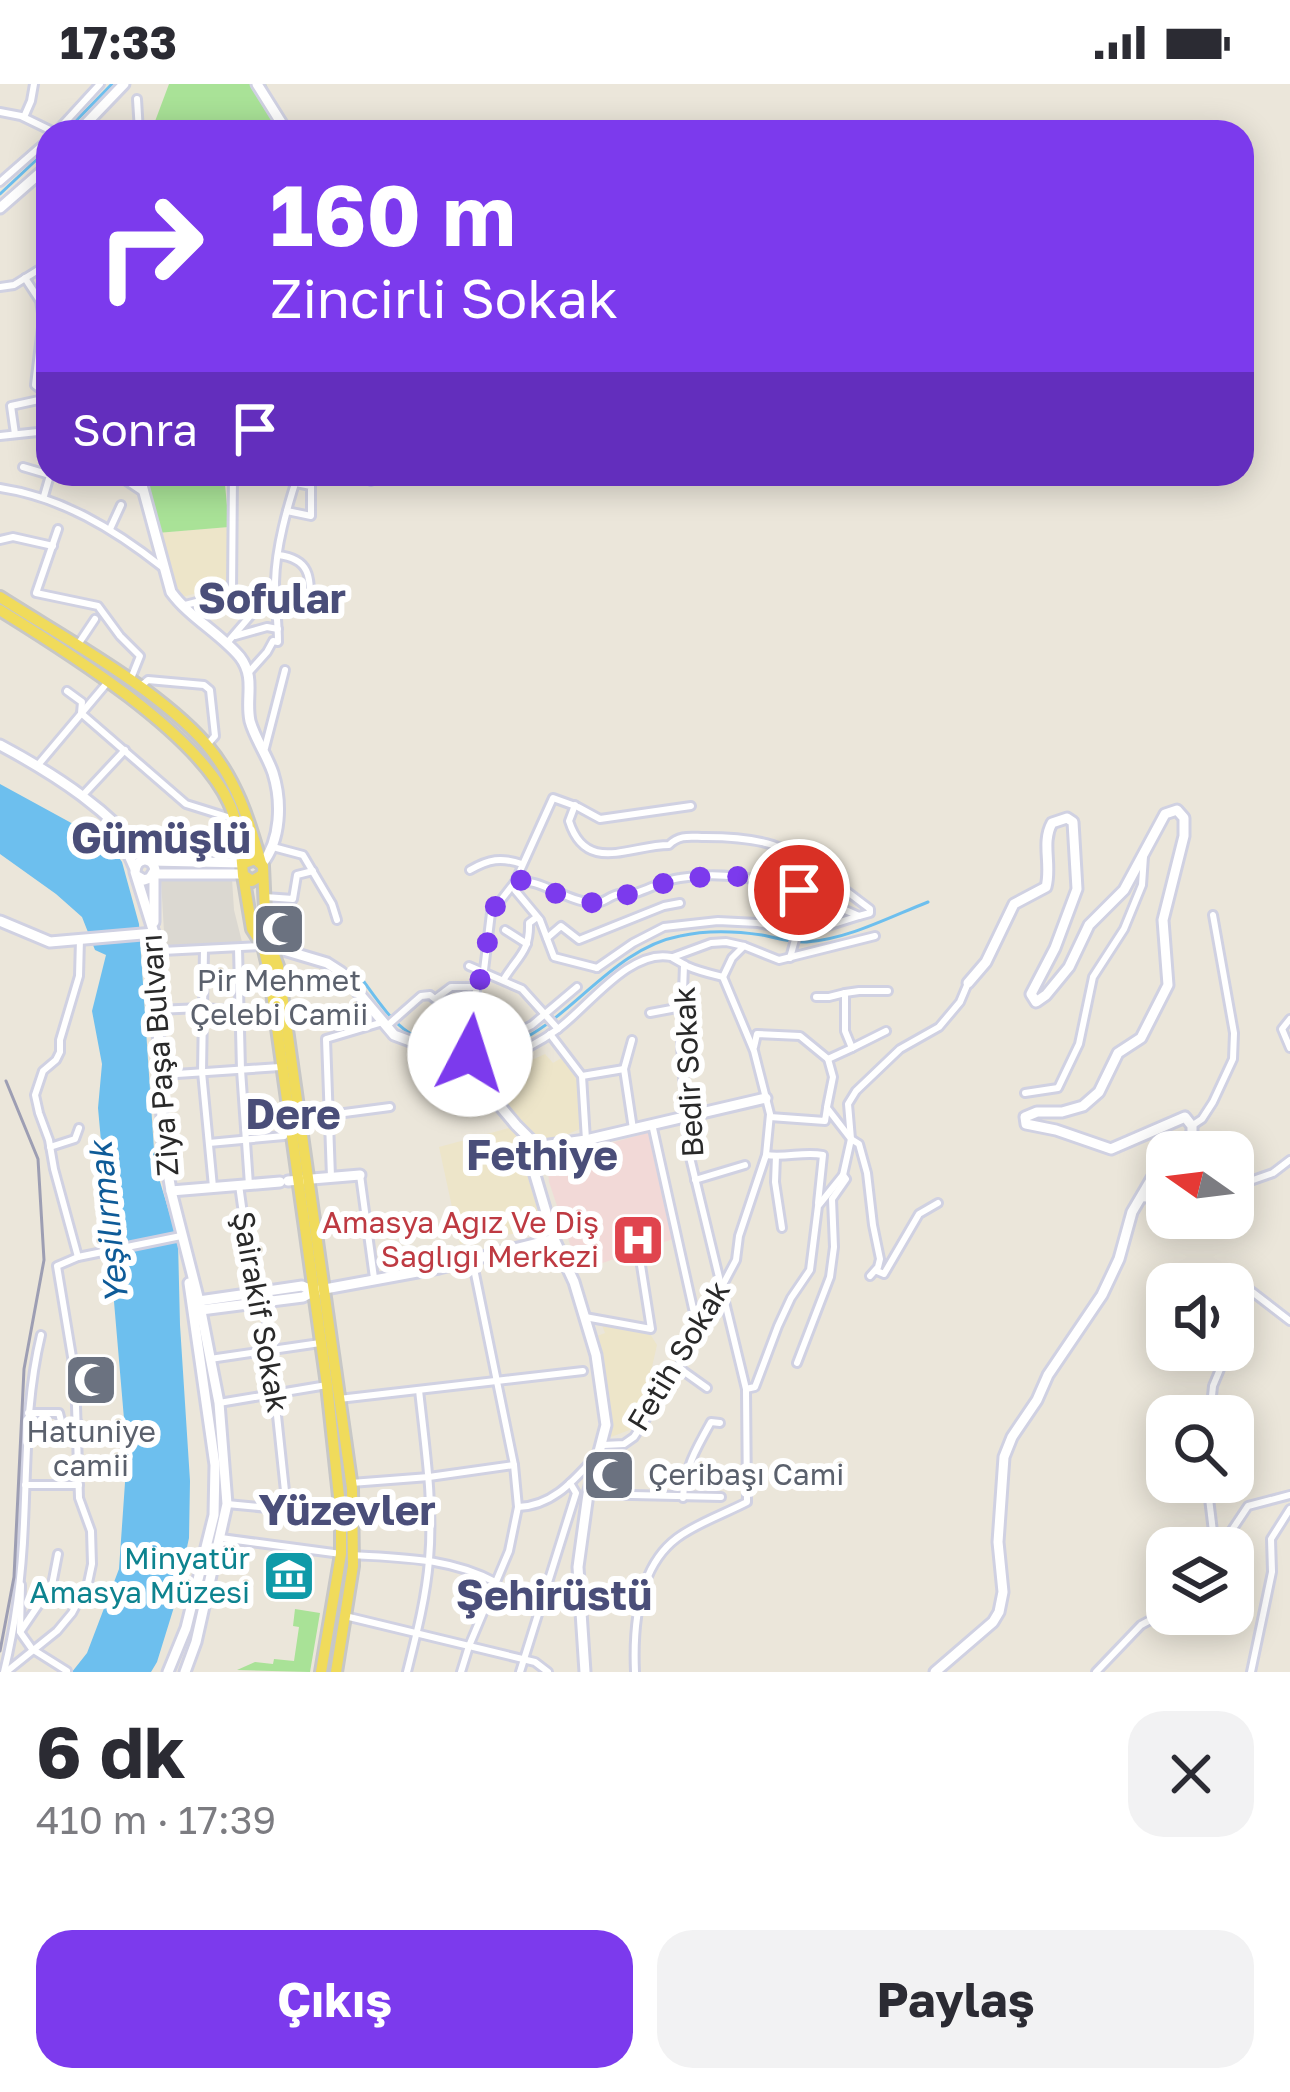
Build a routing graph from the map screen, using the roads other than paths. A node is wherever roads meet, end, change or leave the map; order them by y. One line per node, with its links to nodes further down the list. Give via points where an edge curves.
1 (34, 84): 7 (street)
2 (100, 84): 8 (street)
3 (124, 84): 9 (street)
4 (257, 84): 11 (street)
5 (137, 99): 10 (street)
6 (0, 112): 7 (street)
7 (24, 117): 12 (street)
8 (67, 120)
9 (90, 120)
10 (138, 120)
11 (280, 120)
12 (36, 123)
13 (36, 150): 15 (street)
14 (36, 176): 16 (street)
15 (0, 182)
16 (0, 208)
17 (36, 272): 18 (street)
18 (26, 278): 19 (street); 20 (street)
19 (0, 287)
20 (36, 294)
21 (36, 400): 23 (street, via 11,406)
22 (36, 432): 23 (street)
23 (13, 434): 24 (street)
24 (0, 436)
25 (23, 467): 26 (street)
26 (36, 470)
27 (47, 486): 35 (street)
28 (133, 486): 34 (street)
29 (142, 486): 34 (street)
30 (233, 486): 46 (street, via 232,593)
31 (295, 486): 37 (street)
32 (311, 486): 37 (street, via 311,516)
33 (0, 488): 35 (street)
34 (143, 493): 43 (street)
35 (44, 498): 39 (street)
36 (122, 506): 39 (street)
37 (287, 511): 42 (street)
38 (58, 529): 41 (street)
39 (110, 529): 43 (street)
40 (0, 541): 41 (street)
41 (53, 546): 55 (street, via 36,593 98,606 140,656)
42 (278, 555): 44 (street); 44 (street, via 304,566 310,610)
43 (162, 568): 46 (street)
44 (276, 591): 49 (street); 50 (street)
45 (0, 597): 51 (main road)
46 (182, 606): 50 (street)
47 (0, 610): 54 (main road)
48 (95, 619): 51 (street)
49 (278, 628): 50 (street); 53 (street, via 278,642)
50 (230, 640): 53 (street)
51 (76, 646): 55 (main road)
52 (285, 670): 61 (street)
53 (249, 672): 61 (street, via 250,720)
54 (107, 682): 57 (street); 67 (main road, via 155,716 213,776)
55 (135, 684): 58 (main road); 58 (street, via 210,690 215,736)
56 (67, 692): 57 (street, via 82,702)
57 (81, 713): 60 (street); 62 (street)
58 (207, 745): 72 (main road, via 247,813)
59 (0, 746): 62 (street)
60 (125, 750): 63 (street); 67 (street, via 186,804)
61 (264, 753): 68 (street, via 278,814)
62 (38, 765): 63 (street)
63 (83, 795): 66 (street)
64 (575, 805): 65 (street, via 600,819); 71 (street, via 553,798); 82 (street, via 569,820 589,849 620,855 686,837 774,845 870,909)
65 (691, 806)
66 (113, 819): 70 (street); 76 (street, Ziya Paşa Bulvarı)
67 (235, 819): 74 (main road)
68 (273, 847): 72 (street); 75 (street, via 303,855)
69 (1144, 853): 107 (street, via 1124,890 1089,925 1070,967 1036,1002 1031,994 1077,889 1073,822 1052,823 1046,887 1014,904); 139 (street, via 1142,885 1094,977 1079,1044 1058,1088); 148 (street, via 1165,814 1177,810 1184,836 1163,920 1168,985 1142,1038 1118,1053 1099,1092 1082,1106 1029,1114 1026,1124 1111,1150 1185,1117)
70 (151, 861): 74 (street); 76 (street, via 141,860); 77 (street)
71 (523, 865): 73 (street, via 503,858); 78 (street)
72 (262, 867): 74 (main road, via 251,859); 74 (main road, via 255,880); 79 (main road)
73 (470, 870)
74 (243, 871): 77 (street); 93 (main road, via 252,929)
75 (313, 871): 79 (street, via 297,875 293,899); 84 (street)
76 (136, 873): 77 (street); 88 (street, Ziya Paşa Bulvarı)
77 (154, 874): 88 (street)
78 (515, 882): 82 (street, via 599,904 679,878 736,876 799,890); 83 (street); 103 (street, via 492,908)
79 (268, 897): 93 (main road)
80 (680, 903): 91 (street, via 579,940 561,926)
81 (1213, 915): 148 (street, via 1233,1059 1214,1102)
82 (860, 916): 87 (street)
83 (538, 917): 91 (street); 92 (street)
84 (337, 920)
85 (3, 925): 90 (street, via 50,942)
86 (506, 930): 92 (street)
87 (797, 932): 99 (street); 102 (street, via 718,921 664,927)
88 (148, 934): 90 (street); 115 (street, Ziya Paşa Bulvarı)
89 (875, 936): 99 (street)
90 (84, 938): 157 (street, via 60,1052 35,1095)
91 (547, 938): 102 (street, via 557,959)
92 (527, 944): 105 (street)
93 (267, 946): 95 (street); 117 (main road); 121 (street, via 327,963); 146 (main road, via 278,966)
94 (744, 946): 98 (street, via 711,943); 99 (street); 104 (street)
95 (238, 947): 96 (street); 116 (street, Şairakif Sokak)
96 (204, 949): 97 (street); 114 (street)
97 (162, 951)
98 (673, 957): 100 (street); 106 (street, via 649,958)
99 (790, 958)
100 (684, 965): 104 (street); 113 (street, Bedir Sokak)
101 (469, 966): 103 (street)
102 (598, 969): 106 (street)
103 (482, 971): 105 (street); 108 (street)
104 (723, 977): 129 (street, Fetih Sokak)
105 (504, 979): 119 (street)
106 (608, 982): 124 (street)
107 (968, 983): 154 (street, via 939,1027 900,1049 856,1091 848,1104)
108 (476, 987): 121 (street, via 421,997); 133 (street)
109 (577, 987): 119 (street)
110 (888, 991): 111 (street)
111 (845, 993): 112 (street); 127 (street)
112 (816, 997)
113 (682, 1007): 118 (street); 144 (street, Bedir Sokak)
114 (202, 1008): 115 (street); 116 (street); 136 (street)
115 (156, 1010): 137 (street, Ziya Paşa Bulvarı)
116 (240, 1010): 117 (street); 135 (street, Şairakif Sokak)
117 (275, 1013): 132 (main road)
118 (650, 1013)
119 (547, 1015): 123 (street); 124 (street)
120 (1290, 1019): 128 (street, via 1282,1029)
121 (389, 1022): 133 (street, via 394,1035); 143 (street, via 326,1039)
122 (492, 1027): 131 (street)
123 (522, 1030)
124 (555, 1030): 131 (street); 138 (street)
125 (886, 1031): 127 (street)
126 (632, 1040): 134 (street)
127 (852, 1048): 130 (street)
128 (1290, 1048)
129 (754, 1051): 130 (street, via 757,1034 800,1036); 140 (street, Fetih Sokak)
130 (828, 1059): 142 (street)
131 (494, 1063): 133 (street)
132 (282, 1067): 135 (street); 168 (main road)
133 (469, 1069): 158 (street)
134 (624, 1069): 138 (street); 150 (street)
135 (241, 1070): 136 (street); 155 (street, Şairakif Sokak)
136 (202, 1072): 137 (street); 156 (street)
137 (158, 1076): 174 (street, Ziya Paşa Bulvarı)
138 (582, 1076): 153 (street)
139 (1025, 1093)
140 (766, 1098): 144 (street); 145 (street, Fetih Sokak)
141 (390, 1107): 143 (street)
142 (827, 1108): 145 (street, via 825,1121); 154 (street)
143 (328, 1114): 146 (street); 167 (street)
144 (685, 1115): 147 (street); 169 (street, Bedir Sokak)
145 (770, 1117): 160 (street, Fetih Sokak)
146 (299, 1119): 168 (main road)
147 (652, 1124): 150 (street); 195 (street)
148 (1192, 1126): 151 (street)
149 (79, 1128): 157 (street, via 75,1139)
150 (634, 1129): 153 (street)
151 (1192, 1131)
152 (284, 1136): 155 (street)
153 (586, 1139): 158 (street); 162 (street)
154 (851, 1139): 166 (street); 178 (street, via 867,1172 880,1259 873,1273 884,1274 919,1214)
155 (246, 1140): 156 (street); 171 (street, Şairakif Sokak)
156 (209, 1143): 172 (street)
157 (50, 1147): 183 (street)
158 (536, 1148): 162 (street, via 546,1150); 163 (street, via 527,1158)
159 (776, 1156): 160 (street); 179 (street, via 823,1155); 180 (street)
160 (762, 1158): 187 (street, Fetih Sokak)
161 (1290, 1160): 170 (street)
162 (546, 1162): 163 (street); 175 (street)
163 (532, 1165): 175 (street)
164 (745, 1166): 169 (street)
165 (360, 1174): 167 (street); 186 (street)
166 (843, 1175): 179 (street); 200 (street, via 832,1199 830,1277)
167 (331, 1177): 168 (street)
168 (293, 1180): 171 (street); 188 (main road)
169 (695, 1180): 187 (street, Bedir Sokak)
170 (1254, 1180)
171 (244, 1185): 172 (street); 189 (street, Şairakif Sokak)
172 (213, 1187): 174 (street)
173 (1146, 1188): 176 (street)
174 (171, 1191): 181 (street, Ziya Paşa Bulvarı)
175 (542, 1191): 182 (street)
176 (1140, 1198): 177 (street); 258 (street, via 1102,1295 1004,1457 999,1612)
177 (1146, 1198)
178 (938, 1203)
179 (818, 1206): 206 (street, via 810,1270 755,1387)
180 (782, 1228)
181 (181, 1236): 183 (street); 192 (street, Ziya Paşa Bulvarı); 248 (street, Ziya Paşa Bulvarı, via 215,1499)
182 (554, 1239): 184 (street); 193 (street)
183 (78, 1257): 212 (street, via 57,1266)
184 (472, 1259): 186 (street); 203 (street)
185 (640, 1259): 193 (street, via 651,1329)
186 (374, 1279): 188 (street)
187 (721, 1288): 195 (street, Fetih Sokak); 206 (street, Bedir Sokak)
188 (319, 1290): 189 (street); 191 (street); 197 (main road); 209 (main road)
189 (254, 1293): 191 (street, Şairakif Sokak); 192 (street)
190 (1254, 1293): 194 (street)
191 (265, 1302): 192 (street); 198 (street, Şairakif Sokak)
192 (200, 1306): 199 (street, Ziya Paşa Bulvarı)
193 (585, 1318): 214 (street, via 600,1369)
194 (1290, 1321)
195 (698, 1332): 201 (street, Fetih Sokak)
196 (41, 1335): 211 (street)
197 (321, 1342): 198 (street); 204 (main road)
198 (272, 1350): 199 (street); 208 (street, Şairakif Sokak)
199 (211, 1359): 210 (street, Ziya Paşa Bulvarı)
200 (797, 1364)
201 (679, 1368): 205 (street); 214 (street, Fetih Sokak, via 634,1437)
202 (584, 1371): 203 (street)
203 (497, 1381): 207 (street); 215 (street)
204 (327, 1385): 208 (street); 229 (main road)
205 (707, 1388)
206 (746, 1389): 238 (street, via 746,1502 676,1538 652,1565)
207 (419, 1390): 209 (street); 216 (street)
208 (276, 1394): 210 (street); 228 (street, Şairakif Sokak)
209 (339, 1399): 217 (main road)
210 (219, 1403): 225 (street, Ziya Paşa Bulvarı)
211 (28, 1413): 212 (street, via 59,1413 62,1425); 219 (street)
212 (78, 1423): 220 (street)
213 (720, 1423): 224 (street, via 711,1422 689,1462)
214 (603, 1444): 218 (street, Fetih Sokak); 221 (street)
215 (514, 1465): 216 (street); 226 (street)
216 (429, 1477): 217 (street); 234 (street)
217 (351, 1483): 233 (main road)
218 (570, 1483): 226 (street); 245 (street, via 576,1493)
219 (25, 1485): 220 (street); 235 (street)
220 (79, 1485): 244 (street, via 91,1531 88,1583 73,1613)
221 (589, 1494): 224 (street); 237 (street)
222 (1290, 1495): 230 (street, via 1248,1506)
223 (721, 1497): 224 (street)
224 (683, 1498)
225 (227, 1504): 228 (street); 231 (street, Ziya Paşa Bulvarı)
226 (518, 1507): 236 (street)
227 (1290, 1509): 260 (street, via 1271,1539)
228 (287, 1510): 229 (street)
229 (341, 1514): 233 (main road)
230 (1233, 1527)
231 (221, 1538): 233 (street); 249 (street, Ziya Paşa Bulvarı)
232 (58, 1553): 241 (street, via 52,1585)
233 (347, 1554): 234 (street); 239 (main road); 250 (main road)
234 (430, 1559): 236 (street); 242 (street)
235 (21, 1563): 241 (street); 247 (street)
236 (496, 1582): 243 (street)
237 (580, 1598): 238 (street); 256 (street)
238 (640, 1601): 257 (street)
239 (345, 1616): 242 (street); 251 (main road)
240 (1146, 1622): 259 (street)
241 (20, 1632): 244 (street)
242 (417, 1632): 243 (street); 252 (street)
243 (470, 1644): 245 (street); 253 (street)
244 (32, 1649): 246 (street); 247 (street)
245 (524, 1659): 254 (street); 255 (street)
246 (67, 1671)
247 (5, 1672)
248 (168, 1672)
249 (185, 1672)
250 (321, 1672)
251 (336, 1672)
252 (407, 1672)
253 (461, 1672)
254 (520, 1672)
255 (548, 1672)
256 (585, 1672)
257 (635, 1672)
258 (935, 1672)
259 (1096, 1672)
260 (1251, 1672)

